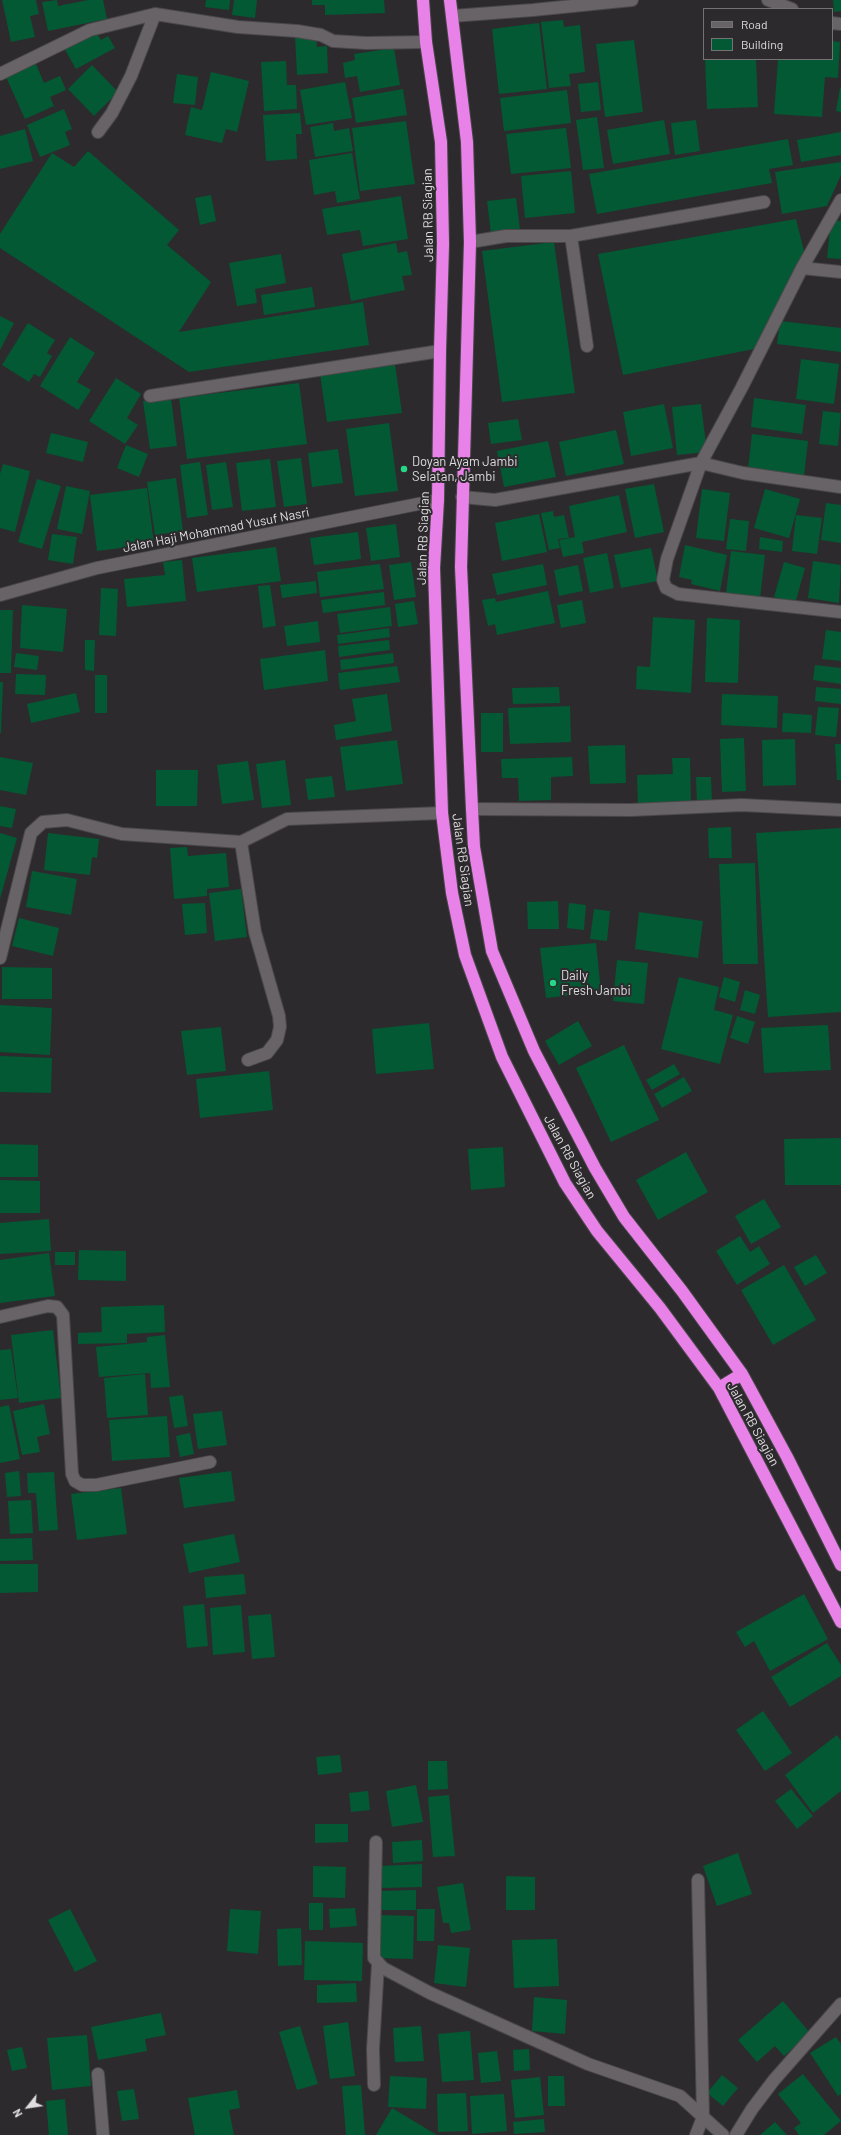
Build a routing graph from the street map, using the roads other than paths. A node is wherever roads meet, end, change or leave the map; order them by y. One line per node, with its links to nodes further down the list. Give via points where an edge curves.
1 (423, 0): 8 (highway, Jalan RB Siagian)
2 (450, 0): 7 (highway, Jalan RB Siagian)
3 (632, 0): 7 (street)
4 (768, 0): 5 (street)
5 (789, 8)
6 (155, 14): 8 (street, via 238,27 297,31 321,35 332,41); 9 (street, via 90,30); 10 (street, via 131,76)
7 (452, 16): 14 (highway, Jalan RB Siagian, via 467,142)
8 (426, 42): 18 (highway, Jalan RB Siagian, via 441,142 443,244)
9 (0, 74)
10 (98, 132)
11 (841, 200): 15 (street)
12 (764, 202): 13 (street)
13 (572, 236): 14 (street, via 506,236); 17 (street)
14 (470, 242): 22 (highway, Jalan RB Siagian)
15 (802, 268): 16 (street); 20 (street)
16 (841, 272)
17 (587, 346)
18 (440, 351): 19 (street); 23 (highway, Jalan RB Siagian)
19 (150, 396)
20 (701, 463): 21 (street, via 743,473); 22 (street, via 496,500); 25 (street, via 667,559 662,580 666,588 678,594)
21 (841, 487)
22 (462, 497): 26 (highway, Jalan RB Siagian, via 461,567)
23 (438, 500): 24 (street, Jalan Haji Mohammad Yusuf Nasri, via 97,568); 28 (highway, Jalan RB Siagian, via 434,568)
24 (0, 595)
25 (841, 612)
26 (472, 809): 27 (street, via 631,810 742,805); 33 (highway, Jalan RB Siagian, via 474,847 492,951 534,1051 595,1168 624,1217)
27 (841, 810)
28 (442, 812): 29 (street, via 287,819); 34 (highway, Jalan RB Siagian, via 452,893 465,956 502,1057 565,1183 593,1225 660,1308)
29 (241, 842): 30 (street, via 122,834 67,820 43,822 31,833); 31 (street, via 255,932 280,1027 277,1040 267,1053)
30 (0, 958)
31 (248, 1060)
32 (0, 1317): 35 (street, via 48,1306 57,1308 63,1315 72,1474 75,1481 82,1485 96,1485)
33 (742, 1374): 34 (highway); 36 (highway, Jalan RB Siagian)
34 (719, 1388): 37 (highway, Jalan RB Siagian)
35 (210, 1462)
36 (841, 1565)
37 (841, 1622)
38 (376, 1842): 40 (street, via 374,1958)
39 (698, 1880): 44 (street)
40 (378, 1964): 43 (street, via 372,2049); 44 (street, via 430,1993 588,2064 680,2096)
41 (841, 2004): 48 (street, via 774,2080)
42 (98, 2074): 45 (street)
43 (374, 2085)
44 (703, 2117): 46 (street); 47 (street)
45 (102, 2135)
46 (696, 2135)
47 (723, 2135)
48 (736, 2135)

